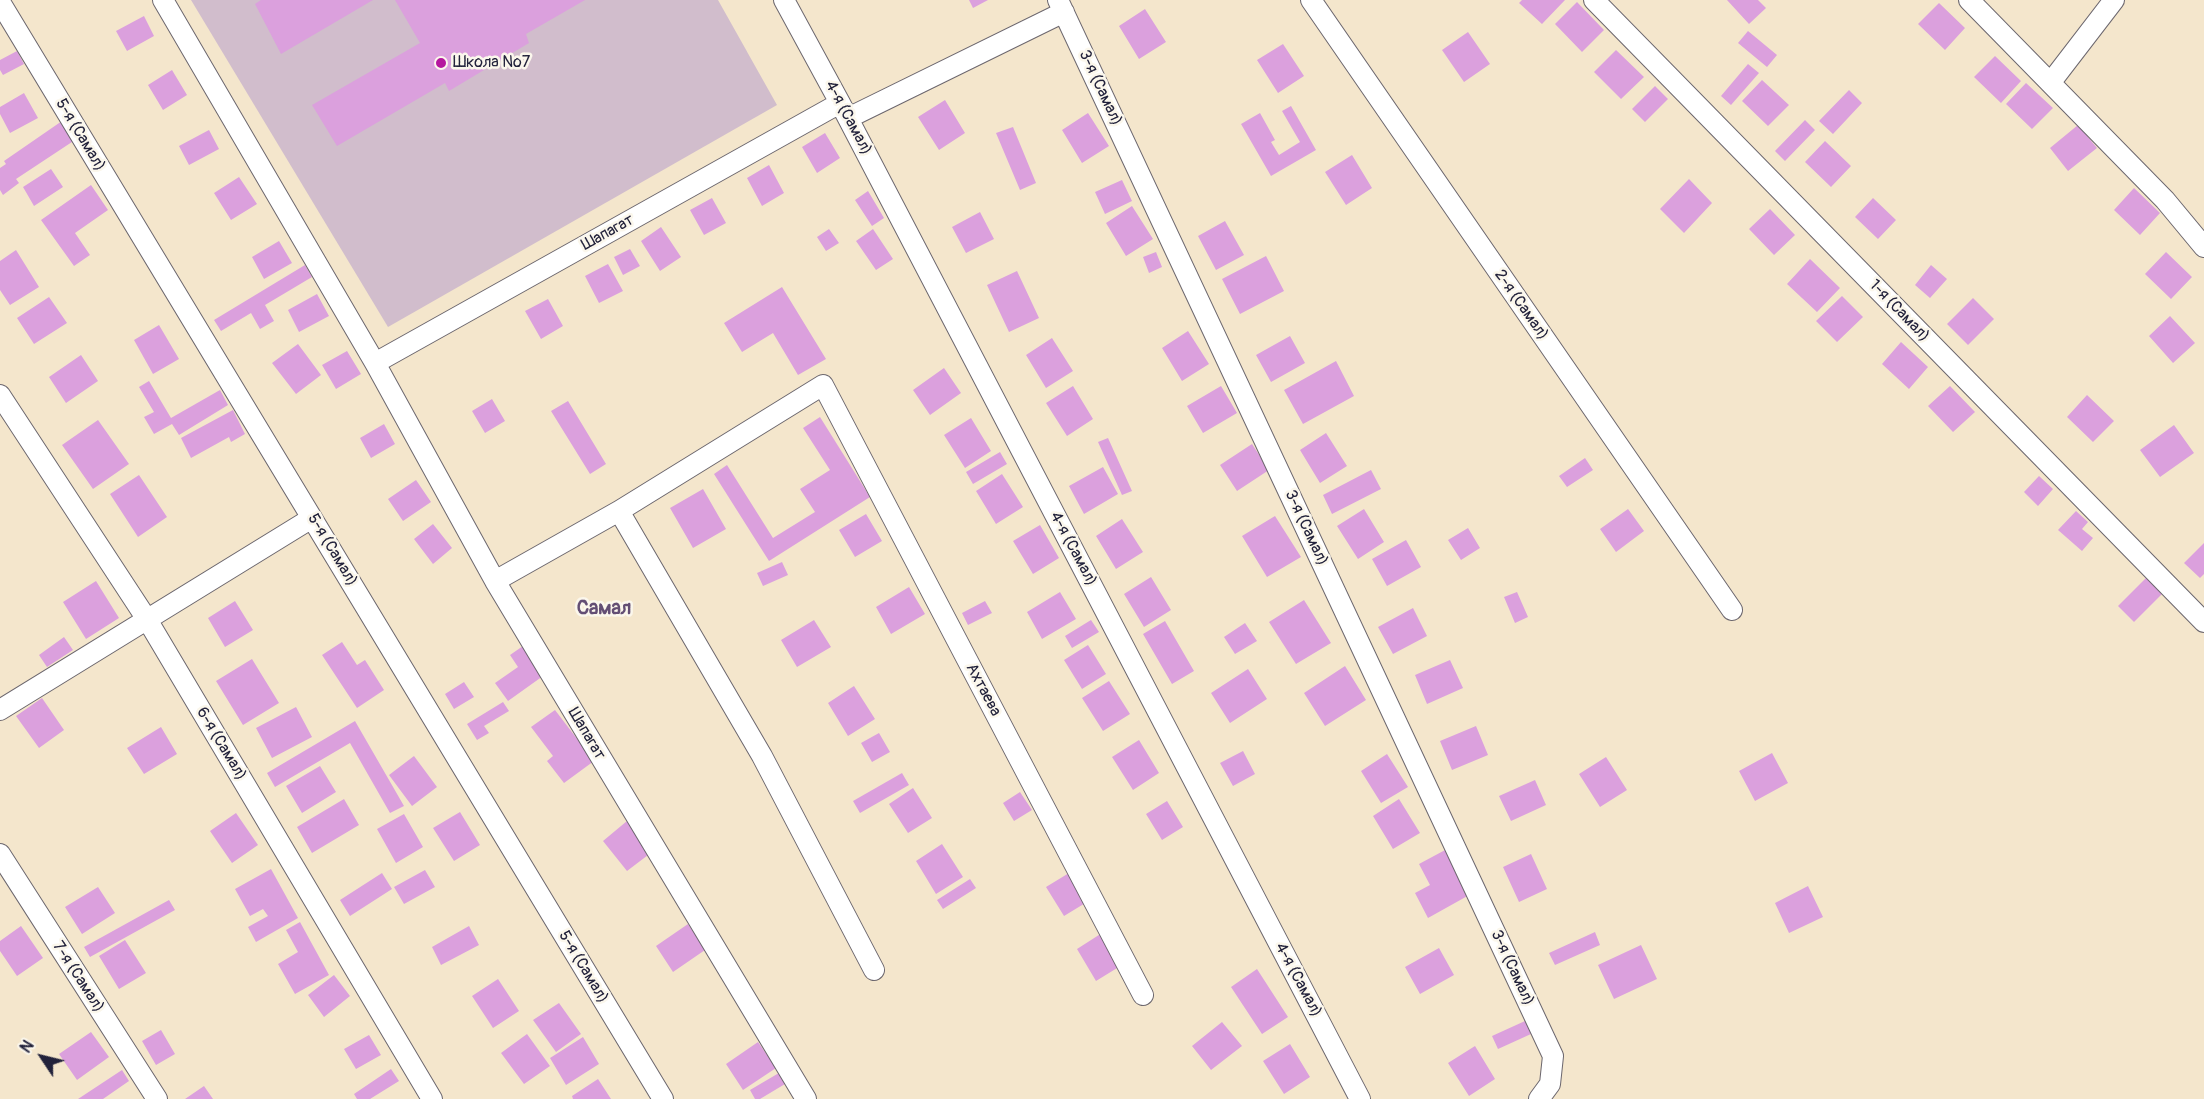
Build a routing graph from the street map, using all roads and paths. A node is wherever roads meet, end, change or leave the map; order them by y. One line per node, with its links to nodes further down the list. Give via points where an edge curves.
1 (163, 0): 12 (street, Шапагат)
2 (784, 0): 10 (street, 4-я (Самал))
3 (1311, 0): 17 (street, 2-я (Самал))
4 (1594, 0): 19 (street, 1-я (Самал))
5 (1969, 0): 9 (street)
6 (2114, 0): 9 (street)
7 (0, 2): 15 (street, 5-я (Самал))
8 (1061, 6): 10 (street, Шапагат); 29 (street, 3-я (Самал), via 1553,1056 1550,1084)
9 (2051, 82): 11 (street, via 2165,200)
10 (844, 111): 12 (street, Шапагат); 28 (street, 4-я (Самал))
11 (2204, 247)
12 (375, 363): 16 (street, Шапагат)
13 (0, 395): 18 (street, 6-я (Самал))
14 (619, 511): 16 (street); 22 (street, via 762,756); 23 (street, Ахтаева, via 823,385)
15 (312, 518): 18 (street); 26 (street, 5-я (Самал))
16 (495, 581): 27 (street, Шапагат)
17 (1732, 610)
18 (148, 621): 20 (street); 25 (street, 6-я (Самал))
19 (2204, 622)
20 (0, 710)
21 (0, 854): 24 (street, 7-я (Самал))
22 (874, 970)
23 (1143, 995)
24 (157, 1099)
25 (432, 1099)
26 (663, 1099)
27 (806, 1099)
28 (1360, 1099)
29 (1539, 1099)

